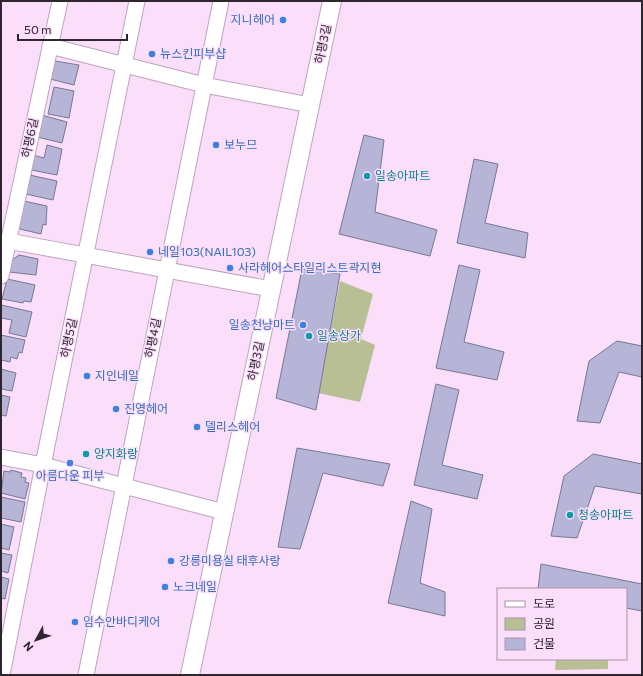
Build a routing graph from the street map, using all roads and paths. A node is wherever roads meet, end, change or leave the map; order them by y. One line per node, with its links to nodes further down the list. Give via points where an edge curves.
1 (60, 1): 5 (street, 하평6길)
2 (137, 1): 6 (street, 하평5길)
3 (221, 1): 7 (street, 하평4길)
4 (332, 1): 8 (street, 하평3길)
5 (50, 46): 6 (street); 9 (street, 하평6길)
6 (124, 64): 7 (street); 10 (street, 하평5길)
7 (204, 85): 8 (street); 11 (street, 하평4길)
8 (310, 106): 13 (street, 하평3길)
9 (8, 241): 10 (street); 12 (street, 하평6길)
10 (86, 254): 11 (street); 15 (street, 하평5길)
11 (166, 270): 13 (street); 16 (street, 하평4길)
12 (1, 276)
13 (271, 289): 17 (street, 하평3길)
14 (1, 457): 15 (street)
15 (43, 465): 16 (street); 18 (street, 하평5길)
16 (123, 485): 17 (street); 19 (street, 하평4길)
17 (224, 512): 20 (street, 하평3길)
18 (2, 675)
19 (86, 675)
20 (190, 675)

